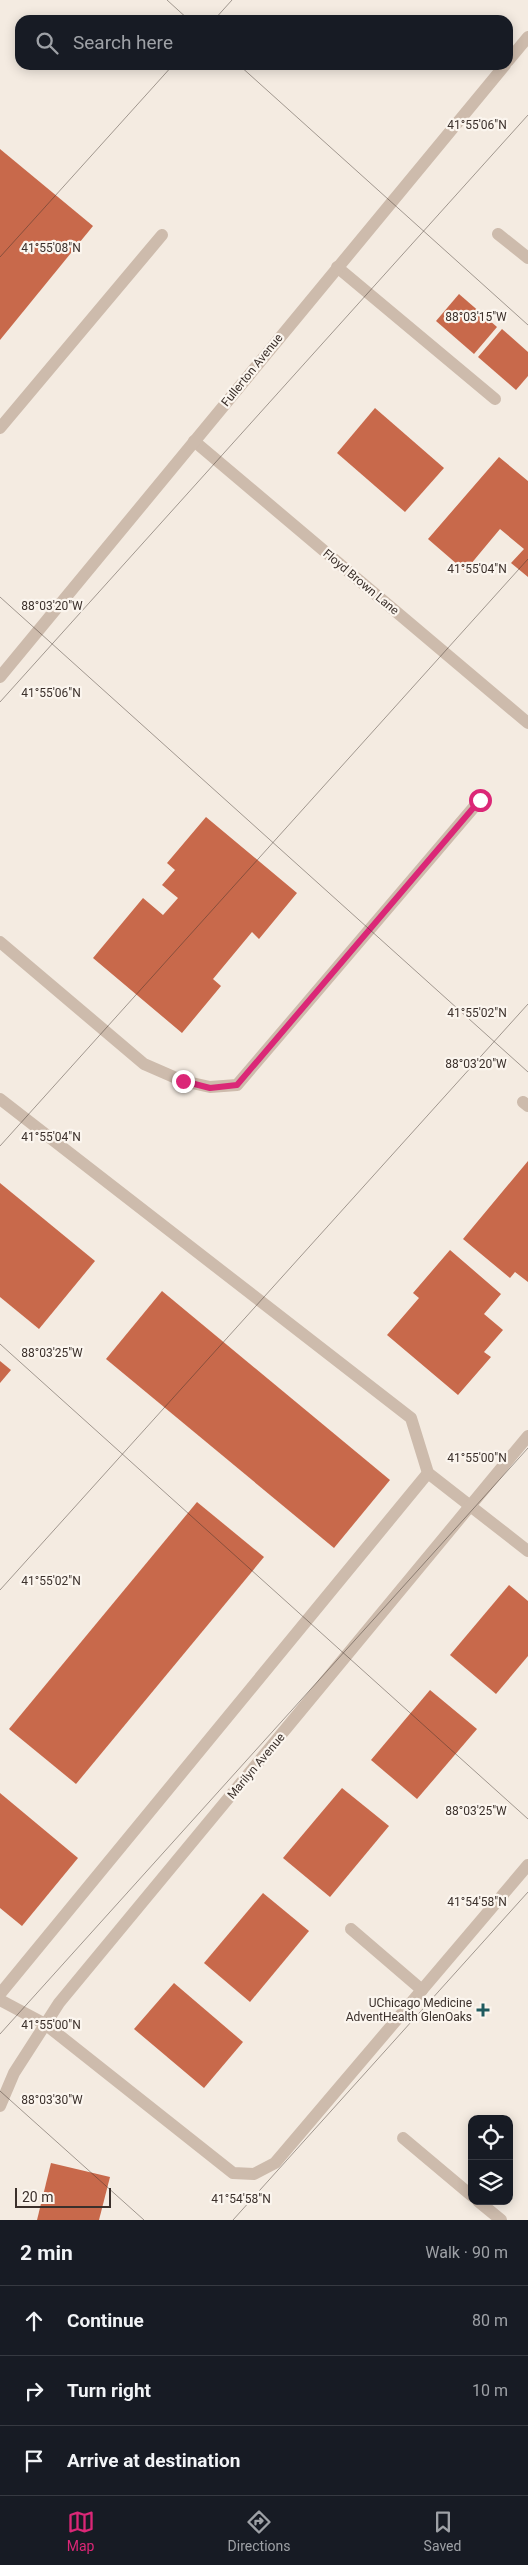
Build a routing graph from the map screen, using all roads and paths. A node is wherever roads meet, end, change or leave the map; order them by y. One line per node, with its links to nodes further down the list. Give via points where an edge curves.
1 (528, 38): 2 (street)
2 (513, 56)
3 (501, 70): 7 (street, Fullerton Avenue)
4 (498, 234): 6 (street)
5 (162, 235): 9 (street)
6 (528, 258)
7 (337, 267): 8 (street); 10 (street, Fullerton Avenue)
8 (496, 399)
9 (0, 428)
10 (194, 441): 11 (street, Fullerton Avenue); 12 (street, Floyd Brown Lane)
11 (0, 677)
12 (528, 724)
13 (480, 800): 14 (street, via 237,1085 210,1088 183,1081 144,1064)
14 (0, 942)
15 (0, 1099): 17 (street, via 411,1418)
16 (528, 1436): 18 (street, Marilyn Avenue)
17 (428, 1473): 18 (street); 23 (street)
18 (471, 1506): 19 (street); 25 (street, Marilyn Avenue, via 59,2003)
19 (528, 1551)
20 (528, 1865): 22 (street)
21 (351, 1929): 22 (street)
22 (422, 1990): 25 (street, via 275,2163 254,2174 233,2173)
23 (0, 1994)
24 (0, 2000): 25 (street)
25 (45, 2024): 26 (street, Marilyn Avenue, via 14,2073)
26 (0, 2106)
27 (403, 2138): 28 (street)
28 (468, 2193)
29 (483, 2205): 30 (street)
30 (501, 2220)

